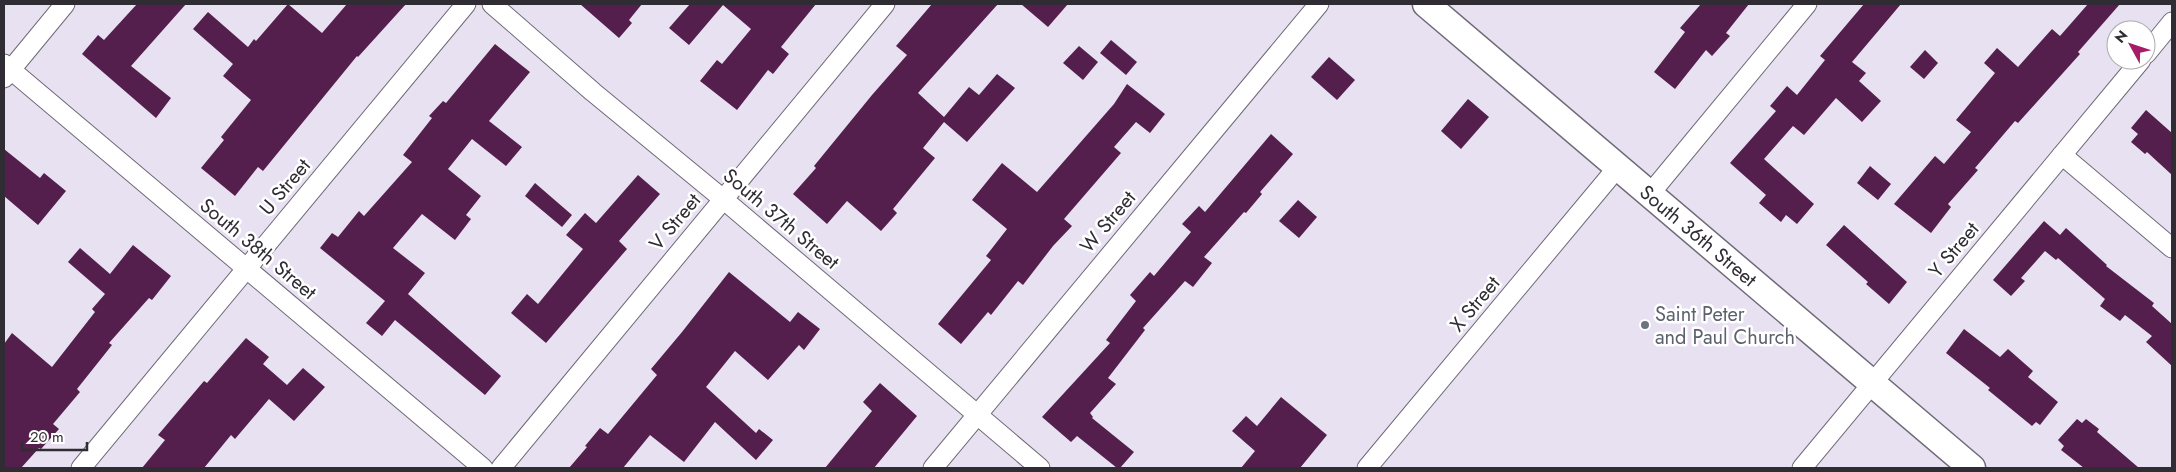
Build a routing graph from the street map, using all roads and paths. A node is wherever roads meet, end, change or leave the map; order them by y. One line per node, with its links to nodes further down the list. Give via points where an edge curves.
1 (65, 4): 10 (street)
2 (466, 4): 17 (street, U Street)
3 (492, 4): 15 (street, South 37th Street)
4 (885, 4): 15 (street, V Street)
5 (1318, 4): 19 (street, W Street)
6 (1426, 4): 13 (main road, South 36th Street)
7 (1807, 4): 14 (street)
8 (2172, 22): 9 (street)
9 (2156, 42)
10 (6, 70): 17 (street, South 38th Street)
11 (2133, 70): 12 (street, Y Street)
12 (2062, 154): 16 (street); 18 (street, Y Street)
13 (1617, 168): 14 (main road, South 36th Street); 25 (street, X Street)
14 (1649, 195): 18 (main road, South 36th Street)
15 (723, 199): 19 (street, South 37th Street); 22 (street, V Street)
16 (2172, 248)
17 (246, 269): 20 (street, U Street); 21 (street, South 38th Street)
18 (1872, 383): 26 (street, Y Street); 27 (main road, South 36th Street)
19 (977, 415): 23 (street, W Street); 24 (street, South 37th Street)
20 (81, 468)
21 (484, 468)
22 (501, 468)
23 (933, 468)
24 (1040, 468)
25 (1366, 468)
26 (1802, 468)
27 (1972, 468)

